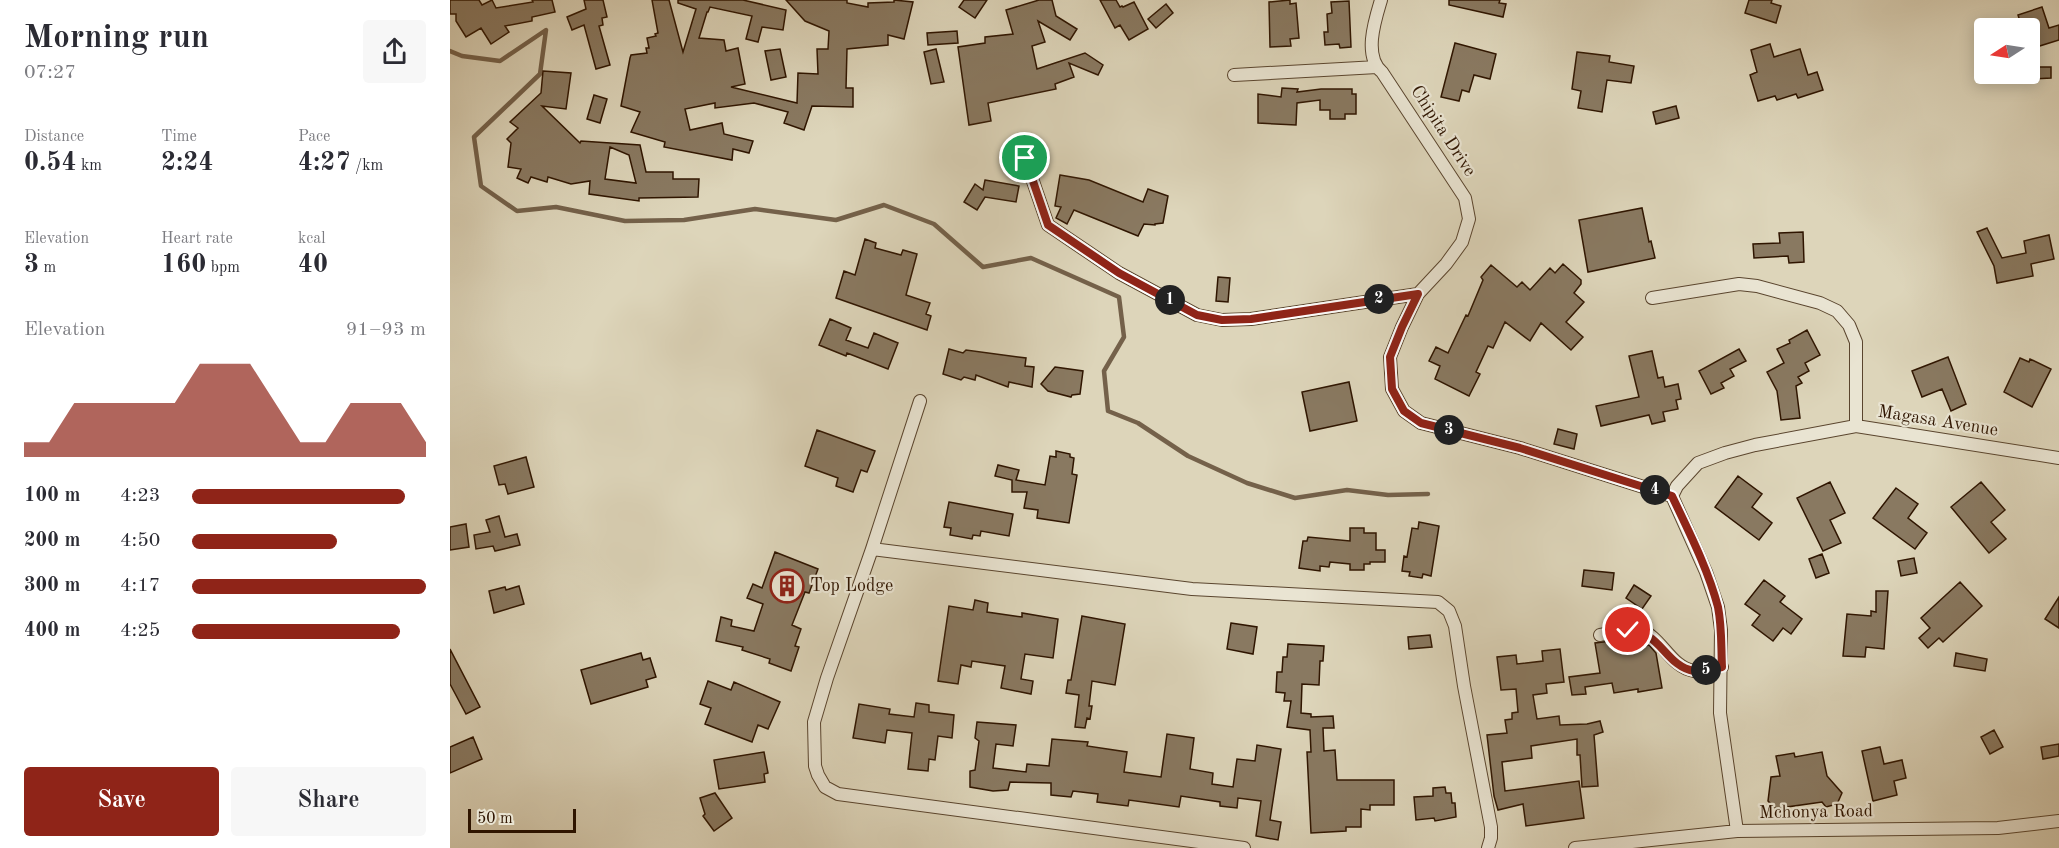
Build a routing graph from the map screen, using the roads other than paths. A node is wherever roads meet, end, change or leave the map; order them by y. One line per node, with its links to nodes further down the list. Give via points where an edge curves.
1 (1382, 0): 2 (street, Chipita Drive, via 1373,25)
2 (1377, 67): 3 (street); 5 (street, Chipita Drive, via 1465,198 1469,219 1462,242)
3 (1234, 75)
4 (1025, 158): 5 (street, via 1048,225 1119,273 1197,315 1222,320 1251,319)
5 (1418, 294): 10 (street, Chipita Drive, via 1390,357 1392,389 1404,411 1421,423 1520,448)
6 (1652, 298): 8 (street, via 1739,284 1820,303 1837,311 1856,342)
7 (920, 401): 11 (street)
8 (1856, 426): 9 (street, Magasa Avenue); 10 (street, Magasa Avenue, via 1698,462)
9 (2059, 458)
10 (1672, 496): 13 (street, via 1718,607)
11 (872, 549): 16 (street, via 814,722 815,766 825,787 838,794); 17 (street, via 1192,589 1438,602 1449,611 1455,626 1491,827)
12 (1600, 635): 13 (street, via 1640,630 1684,668 1694,671)
13 (1722, 667): 15 (street, via 1720,713)
14 (2059, 820): 15 (street, Mchonya Road, via 1998,828)
15 (1737, 831): 18 (street, Mchonya Road)
16 (1244, 848)
17 (1488, 848)
18 (1575, 848)

